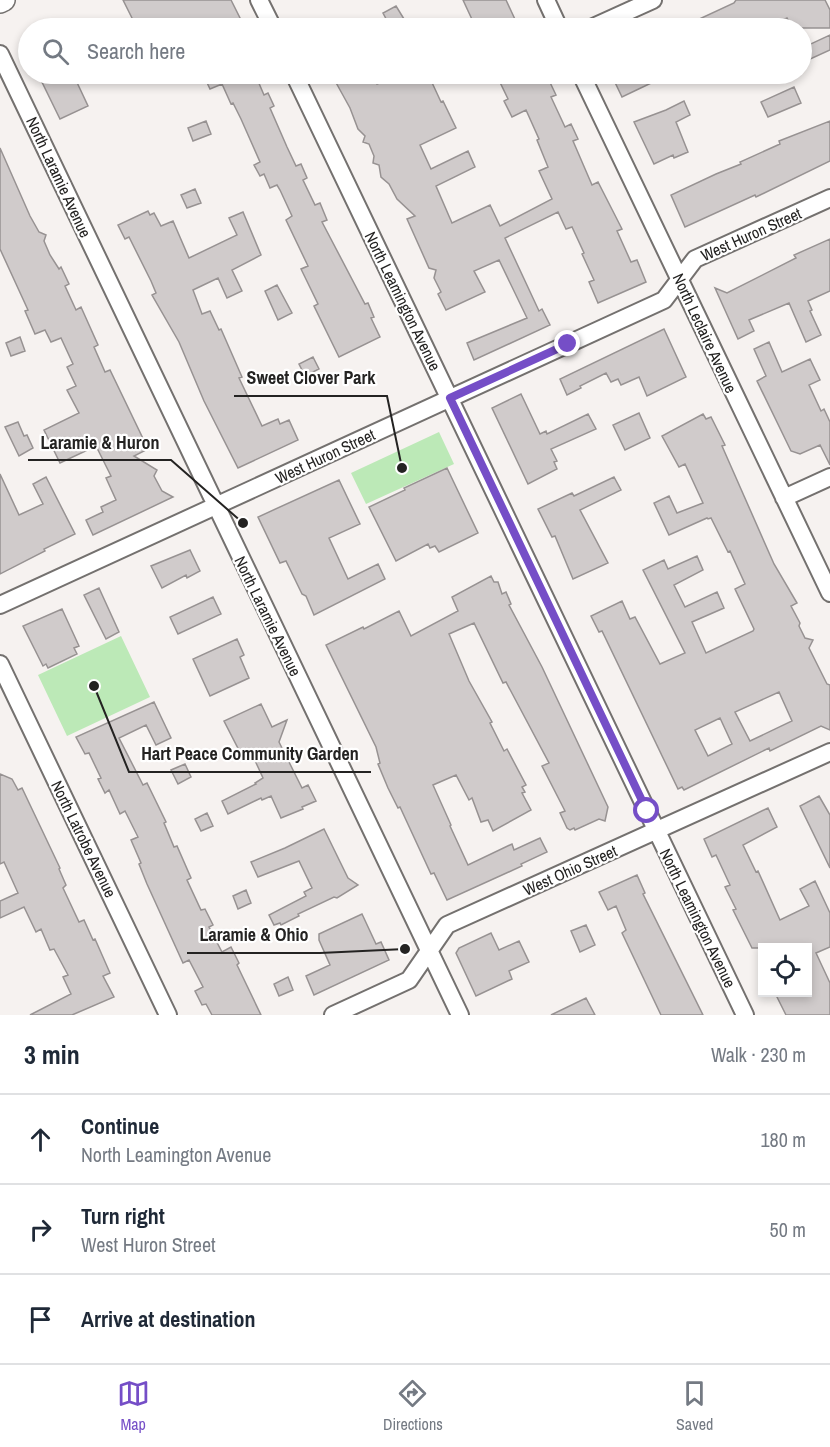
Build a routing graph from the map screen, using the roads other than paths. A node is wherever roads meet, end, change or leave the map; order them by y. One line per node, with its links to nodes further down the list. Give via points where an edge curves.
1 (4, 0): 5 (main road)
2 (259, 0): 6 (street)
3 (546, 0): 7 (street)
4 (653, 0): 8 (street)
5 (0, 2)
6 (268, 18)
7 (554, 18)
8 (613, 18)
9 (0, 54): 17 (street, North Laramie Avenue)
10 (299, 84): 14 (street, North Leamington Avenue)
11 (586, 84): 13 (street, North Leclaire Avenue)
12 (830, 198): 13 (street, West Huron Street, via 695,259)
13 (680, 279): 14 (street, West Huron Street, via 664,300); 16 (street, North Leclaire Avenue)
14 (450, 398): 17 (street, West Huron Street); 22 (street, North Leamington Avenue)
15 (830, 477): 16 (street)
16 (784, 498): 18 (street, North Leclaire Avenue)
17 (216, 506): 19 (street, West Huron Street); 23 (street, North Laramie Avenue)
18 (830, 593)
19 (0, 605)
20 (0, 664): 24 (street, North Latrobe Avenue)
21 (830, 752): 22 (street, West Ohio Street)
22 (656, 831): 23 (street, West Ohio Street, via 447,925); 27 (street, North Leamington Avenue)
23 (429, 951): 25 (street, West Ohio Street, via 409,980); 26 (street, North Laramie Avenue)
24 (168, 1015)
25 (333, 1015)
26 (460, 1015)
27 (744, 1015)

